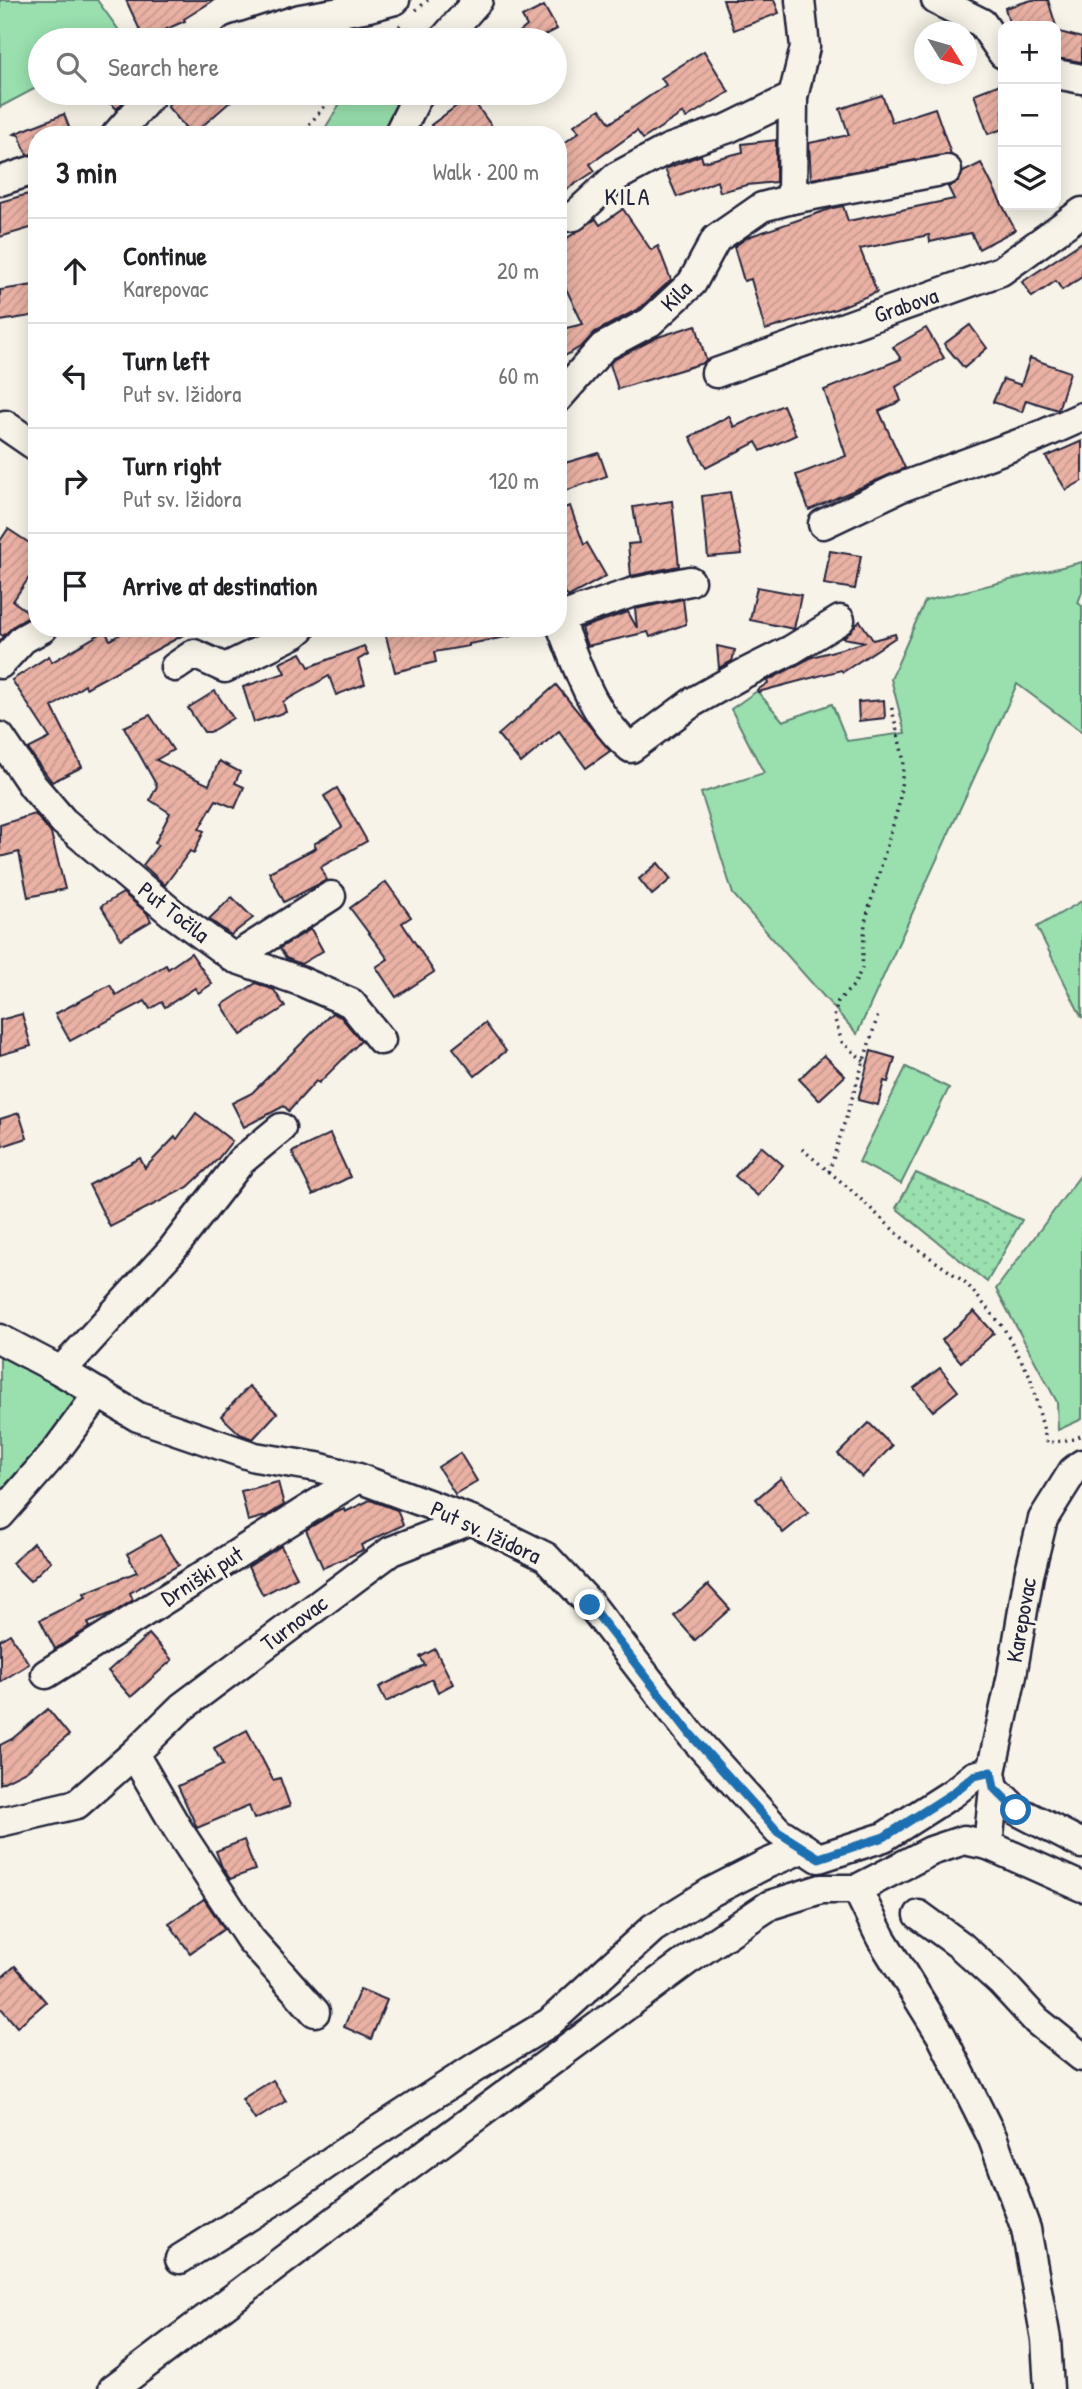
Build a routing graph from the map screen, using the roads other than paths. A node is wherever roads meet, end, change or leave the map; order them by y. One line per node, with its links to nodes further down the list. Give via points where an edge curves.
1 (395, 0): 5 (street, via 300,19)
2 (478, 0): 8 (street)
3 (800, 0): 12 (street, via 805,47)
4 (936, 0): 6 (street)
5 (284, 12): 7 (street)
6 (983, 12): 9 (street)
7 (256, 28)
8 (454, 28)
9 (998, 44)
10 (1061, 75): 11 (street)
11 (1082, 79)
12 (793, 97): 20 (street); 22 (street, via 729,128 668,149 616,177 574,216)
13 (142, 105): 15 (street)
14 (413, 105): 16 (street)
15 (124, 126)
16 (402, 126)
17 (947, 170): 20 (street, Kila)
18 (28, 172): 19 (street)
19 (0, 181)
20 (792, 199): 24 (street, Kila, via 762,207 716,239 692,283 650,321 603,347)
21 (1082, 212): 23 (street, Grabova, via 1001,271)
22 (567, 217)
23 (716, 373)
24 (567, 388)
25 (1082, 417): 28 (street, via 899,488)
26 (5, 425): 27 (street)
27 (28, 441)
28 (823, 524)
29 (690, 581): 30 (street, via 631,593)
30 (567, 615)
31 (840, 620): 34 (street, via 693,702 631,748 615,735 592,701)
32 (28, 636): 35 (street)
33 (288, 637): 36 (street, via 225,668 194,654)
34 (566, 637)
35 (0, 664)
36 (175, 667)
37 (0, 737): 39 (street, Put Točila, via 63,821 172,914)
38 (331, 896): 39 (street)
39 (234, 958): 40 (street, Put Točila, via 351,1003)
40 (381, 1040)
41 (281, 1128): 43 (street, via 240,1161 171,1251)
42 (0, 1339): 43 (street, Put sv. Ižidora)
43 (61, 1371): 44 (street, Put sv. Ižidora)
44 (99, 1393): 46 (street, Put sv. Ižidora, via 138,1417 255,1457); 47 (street)
45 (1082, 1464): 51 (street, Karepovac, via 1043,1519)
46 (358, 1478): 48 (street, Put sv. Ižidora); 49 (street, Drniški put)
47 (0, 1515)
48 (471, 1520): 50 (street, Turnovac, via 391,1551 182,1707); 55 (street, Put sv. Ižidora, via 546,1557 590,1605 692,1736 778,1832)
49 (46, 1674)
50 (134, 1754): 52 (street, Turnovac, via 77,1804); 59 (street, via 250,1939)
51 (992, 1780): 53 (street, via 1016,1810); 54 (street, Karepovac); 55 (street, Put sv. Ižidora, via 974,1776 884,1837 819,1858)
52 (0, 1822)
53 (1082, 1844)
54 (988, 1845): 56 (street); 57 (street, via 964,1840 953,1843)
55 (804, 1848): 61 (street, via 711,1892 653,1928 550,2023)
56 (1082, 1887)
57 (857, 1889): 62 (street, via 821,1889 770,1905 688,1960); 63 (street, via 881,1938 941,2035 993,2138 1026,2229 1046,2339)
58 (919, 1916): 60 (street, via 960,1945 1037,2021)
59 (315, 2012)
60 (1082, 2057)
61 (180, 2259)
62 (113, 2389)
63 (1049, 2389)

